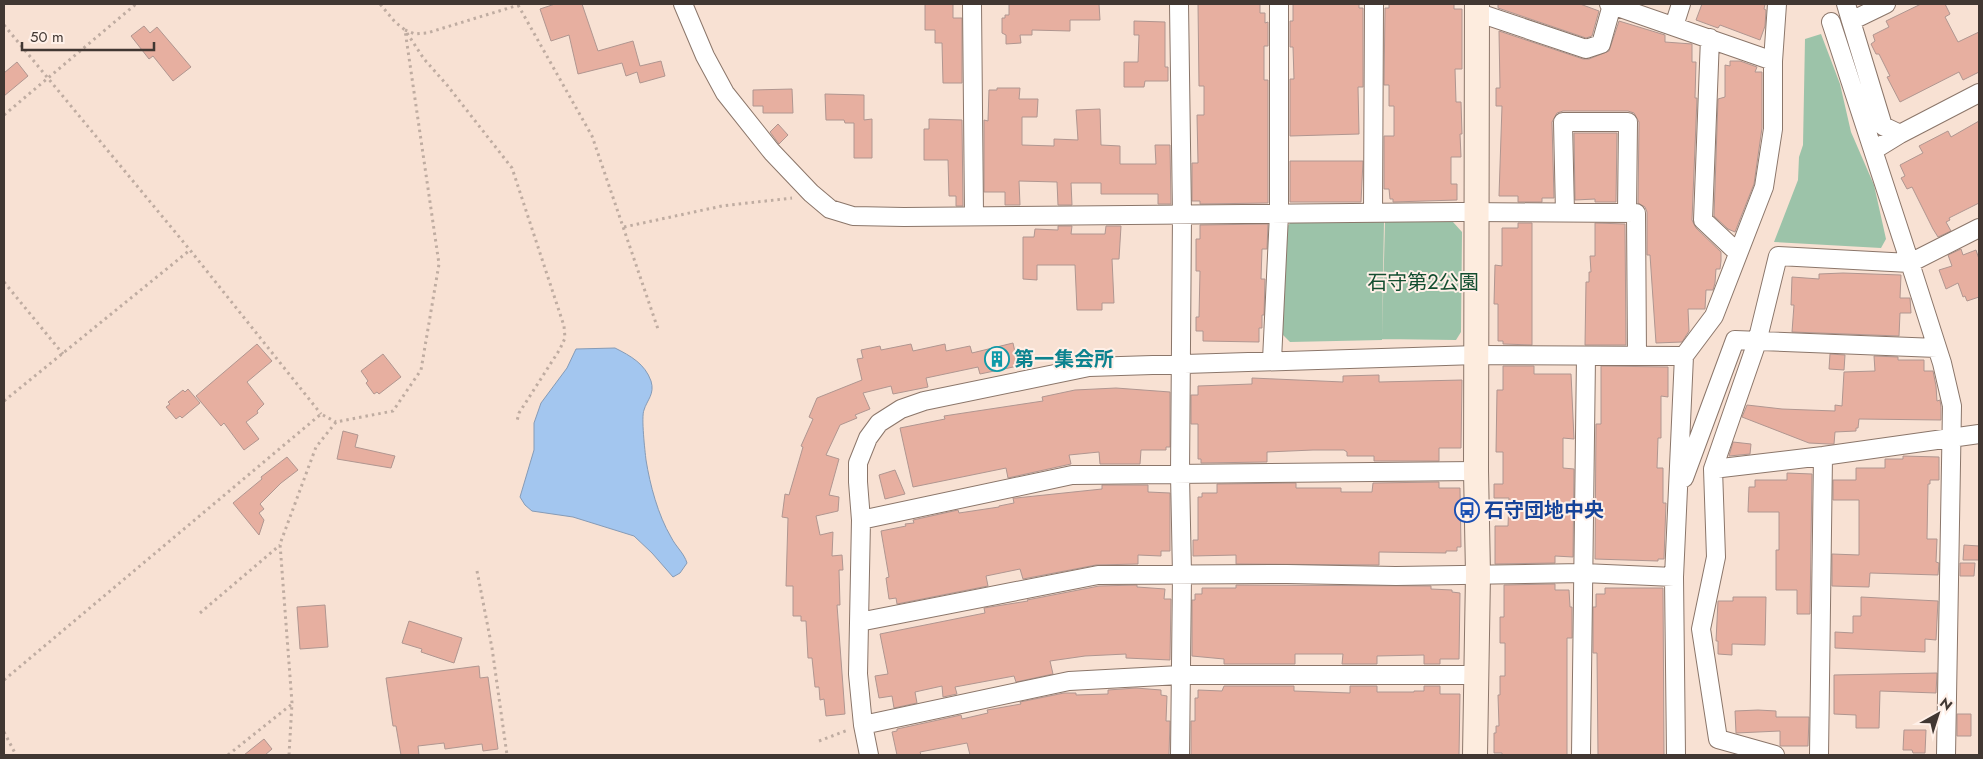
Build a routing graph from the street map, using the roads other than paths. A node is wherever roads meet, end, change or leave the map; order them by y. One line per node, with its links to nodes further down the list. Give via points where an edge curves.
1 (684, 4): 25 (street, via 705,56 725,93 772,152 830,209 853,216)
2 (972, 4): 25 (street)
3 (1179, 4): 26 (street)
4 (1278, 4): 24 (street)
5 (1374, 4): 20 (street)
6 (1610, 4): 11 (street, via 1600,44 1586,50); 14 (street)
7 (1681, 4): 14 (street)
8 (1778, 4): 16 (street)
9 (1846, 4): 12 (street)
10 (1886, 4): 12 (street)
11 (1477, 8): 21 (street)
12 (1851, 21): 18 (street, via 1883,126)
13 (1831, 22): 19 (street)
14 (1674, 26): 15 (street)
15 (1710, 38): 16 (street); 28 (street, via 1703,220)
16 (1773, 60): 28 (street, via 1772,129 1764,187)
17 (1979, 93): 18 (street)
18 (1900, 134): 19 (street)
19 (1874, 150): 29 (street)
20 (1373, 213): 21 (street); 24 (street)
21 (1477, 213): 22 (street); 32 (street)
22 (1565, 213): 23 (street); 23 (street, via 1563,122 1628,122)
23 (1627, 213): 33 (street, via 1636,213)
24 (1279, 214): 26 (street); 36 (street)
25 (974, 215): 26 (street)
26 (1182, 215): 37 (street)
27 (1979, 228): 29 (street)
28 (1737, 252): 35 (street, via 1714,316)
29 (1910, 263): 30 (street, via 1778,256); 31 (street)
30 (1757, 342): 31 (street); 41 (street); 44 (street, via 1735,340)
31 (1937, 348): 39 (street, via 1952,406)
32 (1477, 355): 34 (street); 36 (street); 42 (street)
33 (1637, 355): 34 (street); 35 (street)
34 (1586, 356): 46 (street)
35 (1684, 356): 44 (street)
36 (1272, 360): 37 (street)
37 (1181, 364): 43 (street); 45 (street, via 1089,367 924,401 901,409 879,423 862,450 858,463)
38 (1979, 434): 39 (street)
39 (1951, 437): 40 (street); 61 (street)
40 (1823, 456): 41 (street); 60 (street)
41 (1713, 470): 59 (street, via 1716,557 1701,629 1718,739)
42 (1476, 471): 43 (street); 47 (street)
43 (1180, 474): 45 (street, via 1072,475); 48 (street)
44 (1678, 495): 49 (street)
45 (861, 520): 50 (street)
46 (1582, 573): 47 (street); 49 (street); 57 (street)
47 (1478, 574): 48 (street); 52 (street)
48 (1182, 575): 50 (street, via 1098,576); 51 (street)
49 (1674, 577): 58 (street)
50 (859, 622): 53 (street, via 858,674)
51 (1180, 675): 52 (street); 53 (street, via 1069,681); 55 (street)
52 (1476, 675): 56 (street)
53 (863, 725): 54 (street)
54 (869, 755)
55 (1180, 755)
56 (1475, 755)
57 (1581, 755)
58 (1676, 755)
59 (1775, 755)
60 (1818, 755)
61 (1946, 755)

